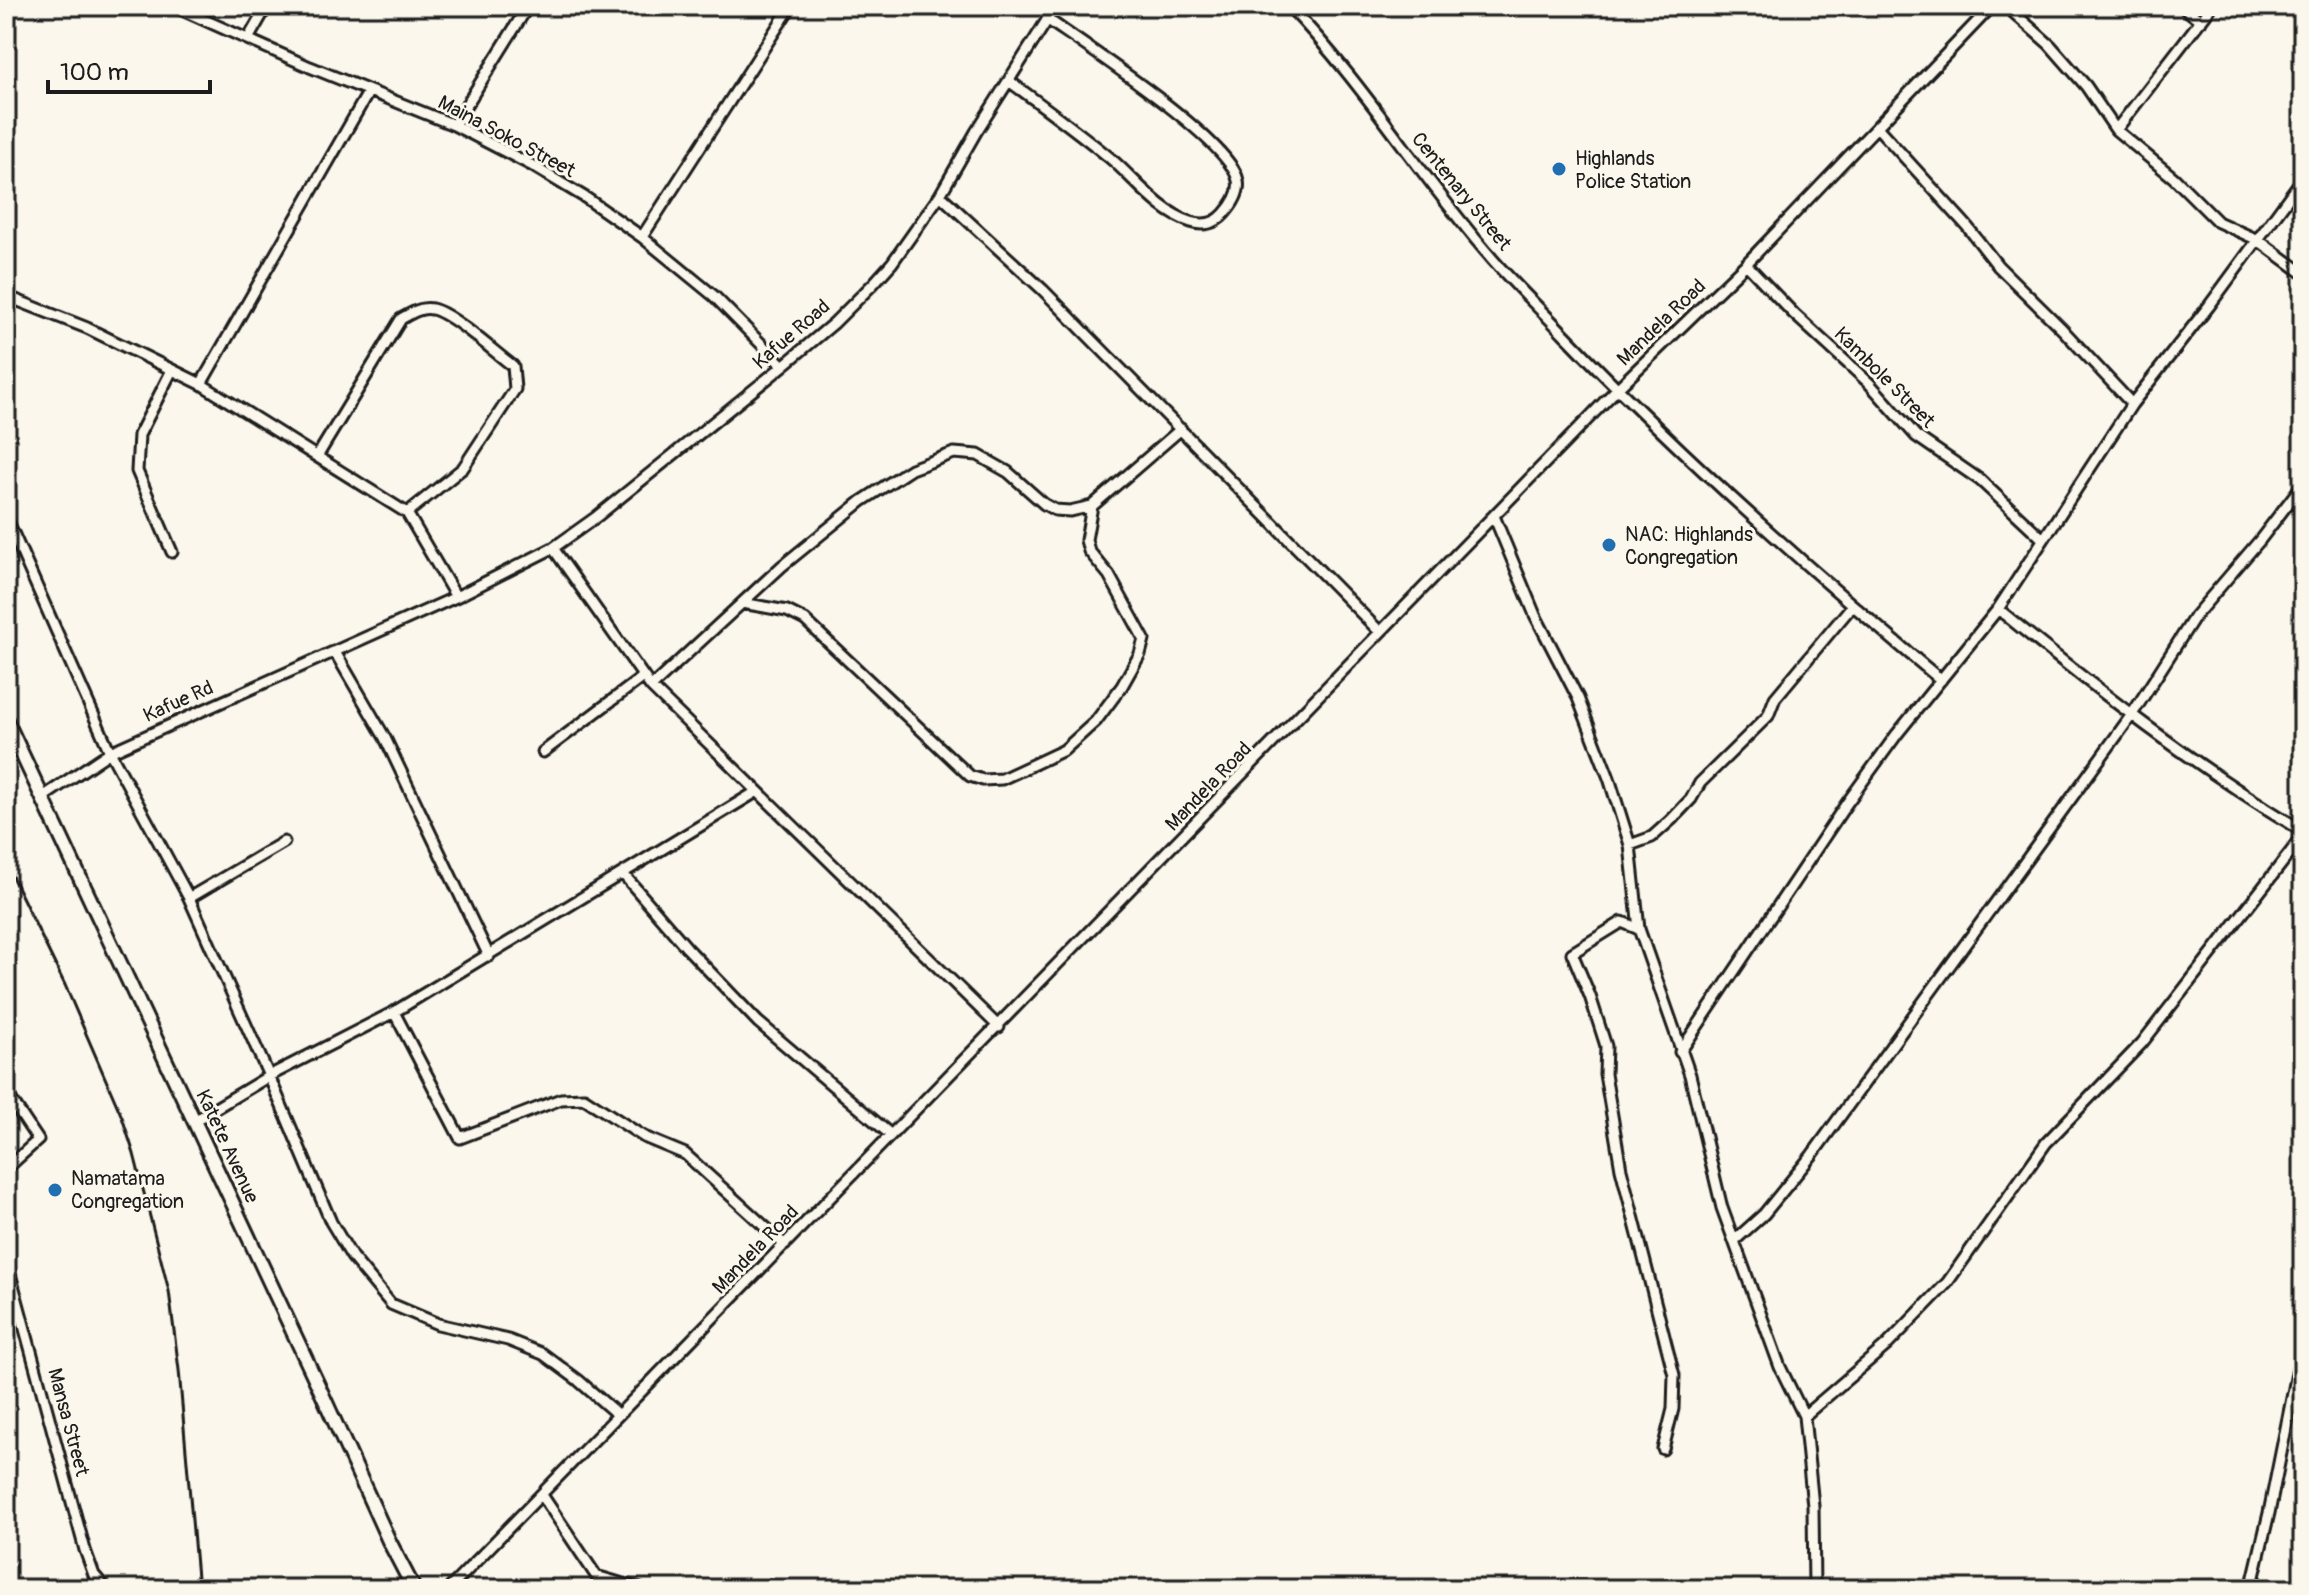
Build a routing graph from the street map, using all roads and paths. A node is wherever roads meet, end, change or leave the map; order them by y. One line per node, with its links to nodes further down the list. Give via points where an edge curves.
1 (173, 6): 13 (street, Maina Soko Street)
2 (267, 6): 13 (street)
3 (528, 6): 16 (street)
4 (791, 6): 21 (street)
5 (1056, 6): 11 (street, Kafue Road)
6 (1289, 6): 29 (street, Centenary Street, via 1495,262)
7 (1992, 6): 17 (street, Mandela Road)
8 (2006, 6): 18 (street, via 2050,45)
9 (2182, 6): 12 (street)
10 (2212, 6): 12 (street)
11 (1047, 19): 14 (street, Kafue Road); 14 (street, via 1223,152 1238,179 1236,200 1221,218 1206,225 1189,222)
12 (2201, 21): 18 (street)
13 (248, 39): 15 (street, Maina Soko Street)
14 (1009, 81): 20 (street, Kafue Road)
15 (369, 91): 16 (street, Maina Soko Street); 28 (street)
16 (454, 125): 21 (street, Maina Soko Street, via 531,165)
17 (1877, 127): 23 (street, Mandela Road); 30 (street, via 1998,266)
18 (2116, 130): 22 (street, via 2218,222)
19 (2303, 178): 22 (street)
20 (940, 195): 26 (street, Kafue Road, via 874,283); 31 (street, via 1009,255)
21 (642, 237): 26 (street, Maina Soko Street, via 714,296)
22 (2258, 240): 24 (street); 30 (street)
23 (1746, 264): 29 (street, Mandela Road); 38 (street, Kambole Street, via 1916,436 1980,480)
24 (2303, 273)
25 (6, 296): 27 (street)
26 (783, 366): 39 (street, Kafue Road)
27 (172, 370): 28 (street); 40 (street, via 139,435 137,471)
28 (201, 384): 32 (street)
29 (1617, 389): 36 (street, Mandela Road); 43 (street, Centenary Street)
30 (2132, 404): 38 (street)
31 (1181, 429): 34 (street); 45 (street)
32 (318, 455): 35 (street); 35 (street, via 401,319 418,309 449,317 513,366 515,389 463,468)
33 (2303, 484): 50 (street, via 2195,616)
34 (1092, 506): 42 (street, via 1055,510 978,455 954,453 911,469 862,501); 42 (street, via 1089,551 1136,621 1144,639 1140,654 1096,721 1064,750 1002,779 970,776 805,620)
35 (407, 513): 41 (street)
36 (1494, 516): 45 (street, Mandela Road); 58 (street, via 1535,615 1578,698)
37 (6, 517): 52 (street)
38 (2043, 539): 44 (street)
39 (553, 548): 41 (street, Kafue Road); 47 (street)
40 (172, 552)
41 (456, 597): 46 (street, Kafue Rd)
42 (742, 603): 49 (street)
43 (1852, 606): 48 (street, Centenary Street); 58 (street, via 1775,698 1768,716 1700,783 1691,799 1652,837)
44 (1998, 609): 48 (street); 50 (street)
45 (1380, 632): 64 (street, Mandela Road)
46 (335, 652): 52 (street, Kafue Rd); 62 (street, via 385,738)
47 (643, 677): 49 (street); 53 (street)
48 (1941, 680): 65 (street, via 1847,803)
49 (651, 687): 54 (street)
50 (2131, 716): 56 (street); 71 (street, via 1812,1155 1764,1214)
51 (6, 720): 55 (street, Katete Avenue)
52 (110, 752): 55 (street, Kafue Rd); 60 (street)
53 (543, 752)
54 (756, 792): 59 (street); 64 (street)
55 (43, 797): 68 (street, Katete Avenue)
56 (2303, 834): 76 (street, via 2142,1043 2046,1143 1947,1283 1887,1345)
57 (284, 842): 60 (street)
58 (1630, 845): 61 (street)
59 (624, 875): 62 (street); 69 (street, via 758,1022)
60 (189, 898): 66 (street)
61 (1639, 929): 65 (street); 77 (street, via 1622,922 1572,953 1606,1046 1605,1074 1621,1169 1674,1375 1673,1409)
62 (489, 956): 63 (street)
63 (394, 1012): 66 (street); 72 (street, via 460,1138 561,1099 584,1098 632,1131 685,1154)
64 (999, 1027): 69 (street, Mandela Road)
65 (1680, 1052): 71 (street)
66 (269, 1076): 68 (street); 75 (street, via 331,1222 391,1304 438,1324 543,1354)
67 (6, 1092): 70 (street, via 38,1140)
68 (194, 1121): 81 (street, Katete Avenue)
69 (891, 1135): 72 (street, Mandela Road)
70 (6, 1169)
71 (1734, 1241): 76 (street, via 1780,1367)
72 (785, 1245): 75 (street, Mandela Road)
73 (6, 1259): 80 (street, Mansa Street, via 85,1550)
74 (2303, 1343): 86 (street)
75 (618, 1415): 78 (street, Mandela Road)
76 (1804, 1416): 85 (street)
77 (1663, 1449)
78 (542, 1495): 79 (street); 82 (street, Mandela Road)
79 (596, 1576): 83 (street); 84 (street)
80 (106, 1589)
81 (414, 1589)
82 (449, 1589)
83 (605, 1589)
84 (640, 1589)
85 (1814, 1589)
86 (2251, 1589)

